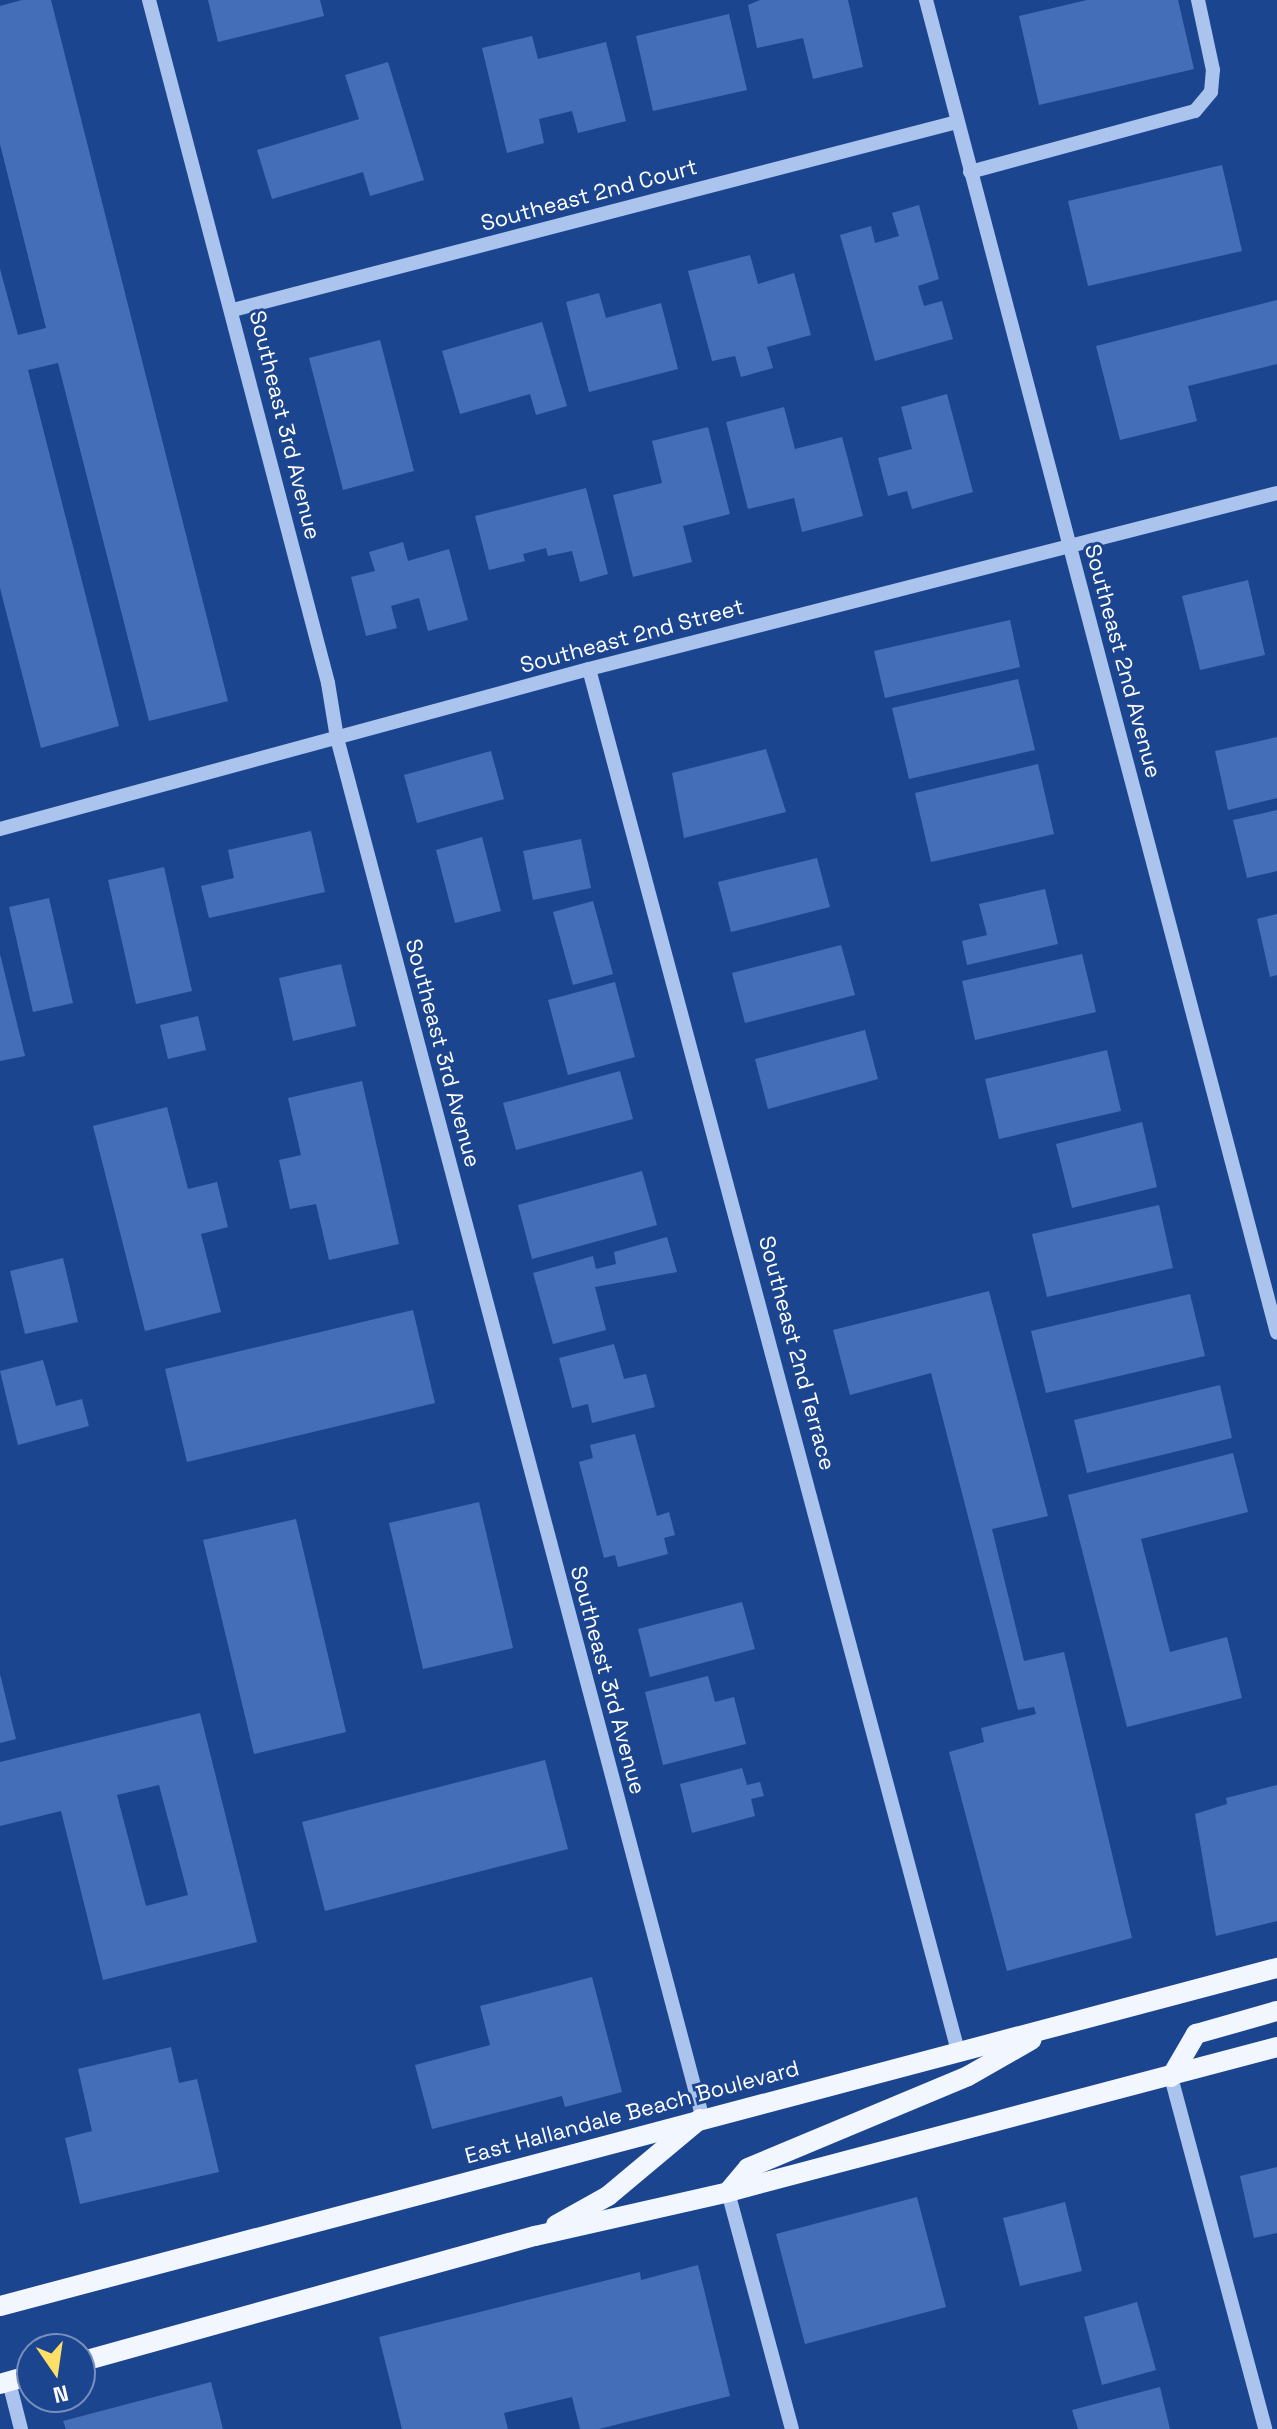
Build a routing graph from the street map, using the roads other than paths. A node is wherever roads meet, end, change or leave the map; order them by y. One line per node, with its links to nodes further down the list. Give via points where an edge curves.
1 (149, 0): 6 (street, Southeast 3rd Avenue)
2 (926, 0): 4 (street, Southeast 2nd Avenue)
3 (1198, 0): 5 (street, via 1213,70 1211,92 1195,111)
4 (957, 122): 5 (street, Southeast 2nd Avenue); 6 (street, Southeast 2nd Court)
5 (970, 172): 8 (street, Southeast 2nd Avenue)
6 (233, 310): 10 (street, Southeast 3rd Avenue, via 328,683)
7 (1277, 493): 8 (street, Southeast 2nd Street)
8 (1071, 546): 9 (street, Southeast 2nd Street); 12 (street, Southeast 2nd Avenue)
9 (589, 669): 10 (street, Southeast 2nd Street); 17 (street, Southeast 2nd Terrace)
10 (337, 738): 11 (street, Southeast 2nd Street); 19 (street, Southeast 3rd Avenue)
11 (0, 829)
12 (1277, 1333)
13 (1277, 1968): 15 (main road, East Hallandale Beach Boulevard)
14 (1277, 2011): 18 (main road, via 1196,2034)
15 (1055, 2027): 17 (main road, East Hallandale Beach Boulevard); 20 (main road, via 968,2076 748,2168)
16 (1277, 2047): 18 (main road)
17 (958, 2051): 19 (main road, East Hallandale Beach Boulevard)
18 (1171, 2077): 20 (main road); 27 (street)
19 (702, 2116): 21 (main road, via 608,2196); 22 (main road, East Hallandale Beach Boulevard)
20 (728, 2192): 21 (main road); 26 (street)
21 (535, 2236): 23 (main road)
22 (0, 2306)
23 (96, 2358)
24 (4, 2383): 25 (street)
25 (21, 2429)
26 (792, 2429)
27 (1265, 2429)

